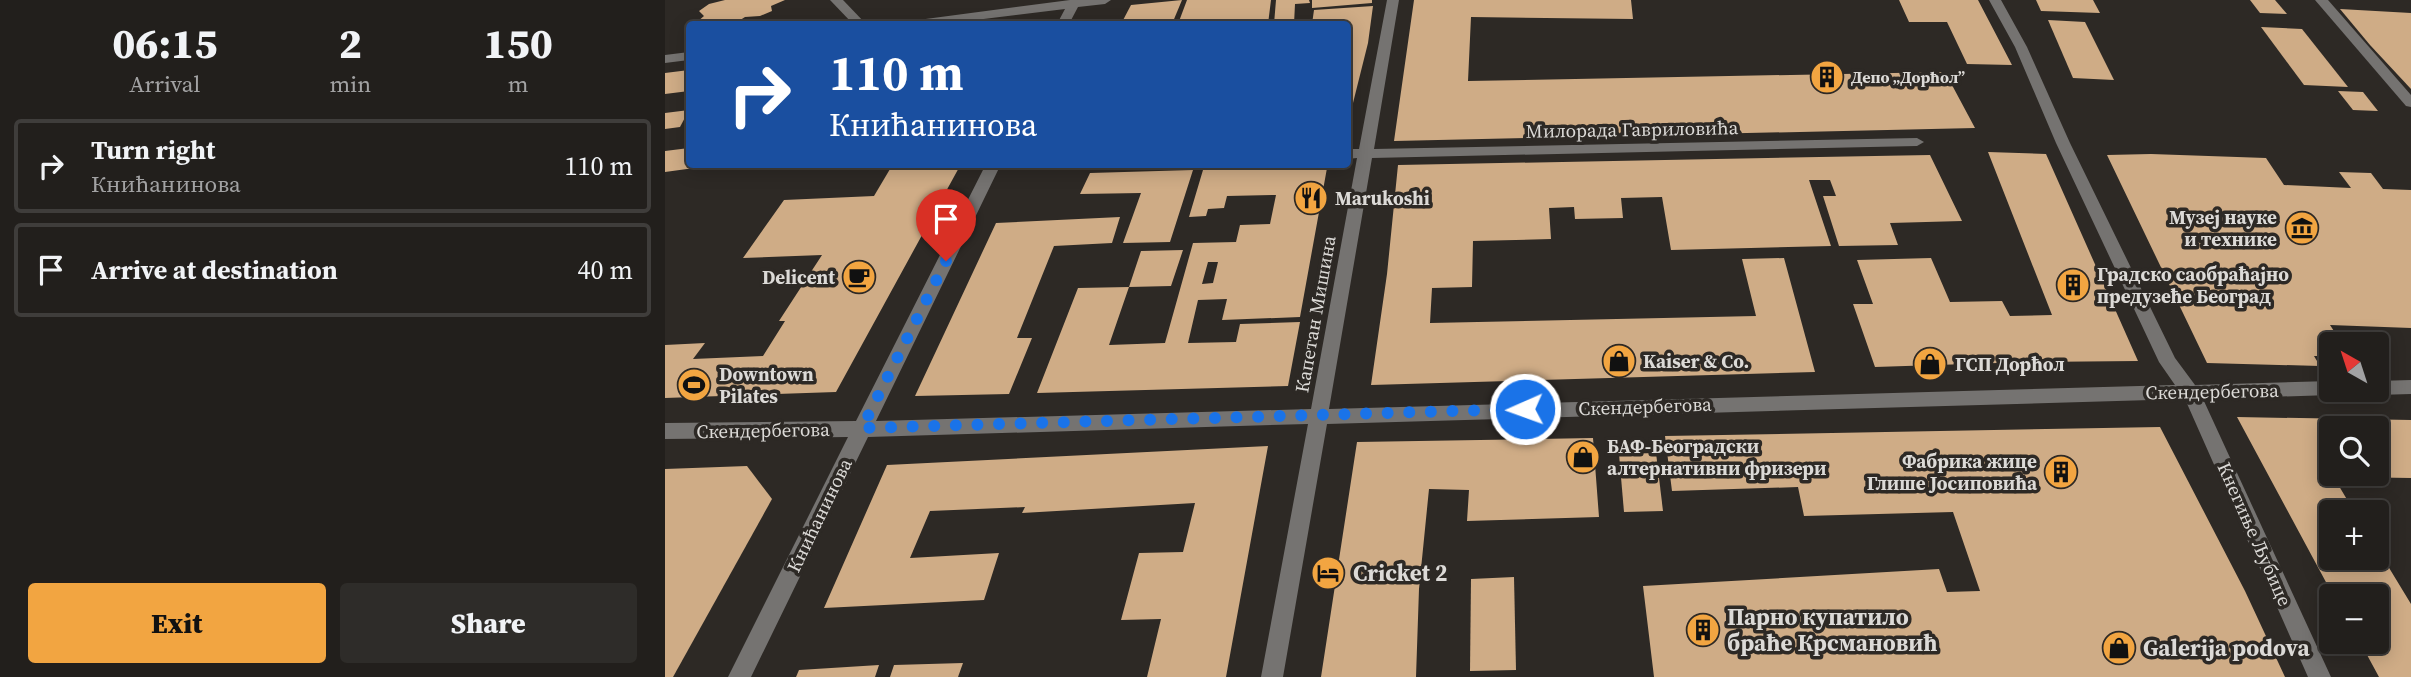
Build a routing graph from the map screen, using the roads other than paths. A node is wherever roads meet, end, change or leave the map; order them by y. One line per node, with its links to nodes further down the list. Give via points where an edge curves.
1 (836, 0): 8 (street)
2 (1105, 0): 6 (street)
3 (1392, 0): 15 (street, Капетан Мишина)
4 (1995, 0): 20 (street, Кнегиње Љубице, via 2168,362)
5 (2321, 0): 13 (street)
6 (1075, 2): 7 (street); 10 (street)
7 (1008, 6): 9 (street)
8 (857, 21)
9 (933, 21)
10 (1065, 21)
11 (686, 56): 12 (street)
12 (665, 59)
13 (2411, 103)
14 (1917, 142): 15 (street, Милорада Гавриловића)
15 (1357, 154): 21 (street, Капетан Мишина)
16 (992, 168): 22 (street, Книћанинова)
17 (2411, 387): 19 (street)
18 (2319, 388): 20 (street, Скендербегова)
19 (2389, 388)
20 (2190, 391): 21 (street, Скендербегова); 26 (street, Кнегиње Љубице)
21 (1318, 415): 22 (street, Скендербегова); 25 (street, Капетан Мишина)
22 (862, 428): 23 (street, Скендербегова); 24 (street, Книћанинова)
23 (665, 431)
24 (739, 677)
25 (1272, 677)
26 (2319, 677)

